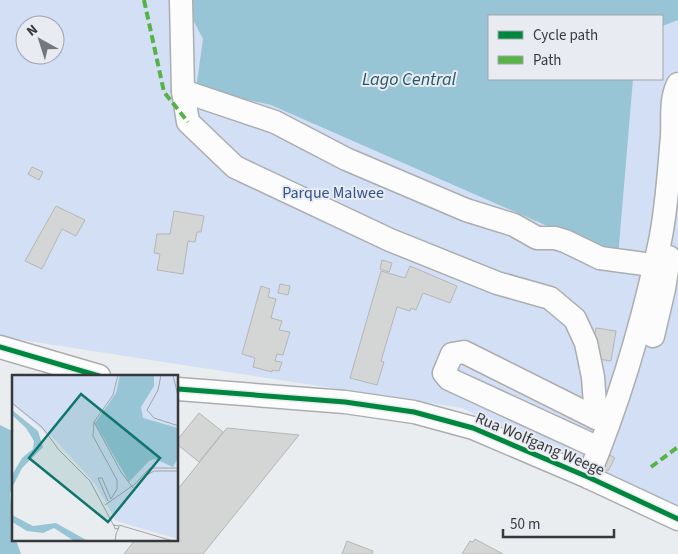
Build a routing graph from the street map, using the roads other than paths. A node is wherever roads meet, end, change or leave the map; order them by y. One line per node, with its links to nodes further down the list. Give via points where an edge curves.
1 (181, 0): 3 (street)
2 (678, 84): 5 (street, via 673,94)
3 (183, 91): 5 (street, via 275,122 346,159 466,210 514,225 537,238 565,240 600,258); 9 (street, via 188,122 235,167 390,240 497,283 550,298 575,319 586,343)
4 (678, 189): 5 (street)
5 (660, 266): 9 (street, via 631,362); 11 (street, via 644,373)
6 (0, 347): 7 (street)
7 (96, 375)
8 (179, 389): 11 (street, Rua Wolfgang Weege, via 345,402 414,412 473,428)
9 (603, 421): 10 (street); 10 (street, via 464,352 452,354 444,373 450,379); 11 (street)
10 (588, 443): 11 (street)
11 (589, 477): 12 (street, Rua Wolfgang Weege)
12 (678, 519)

